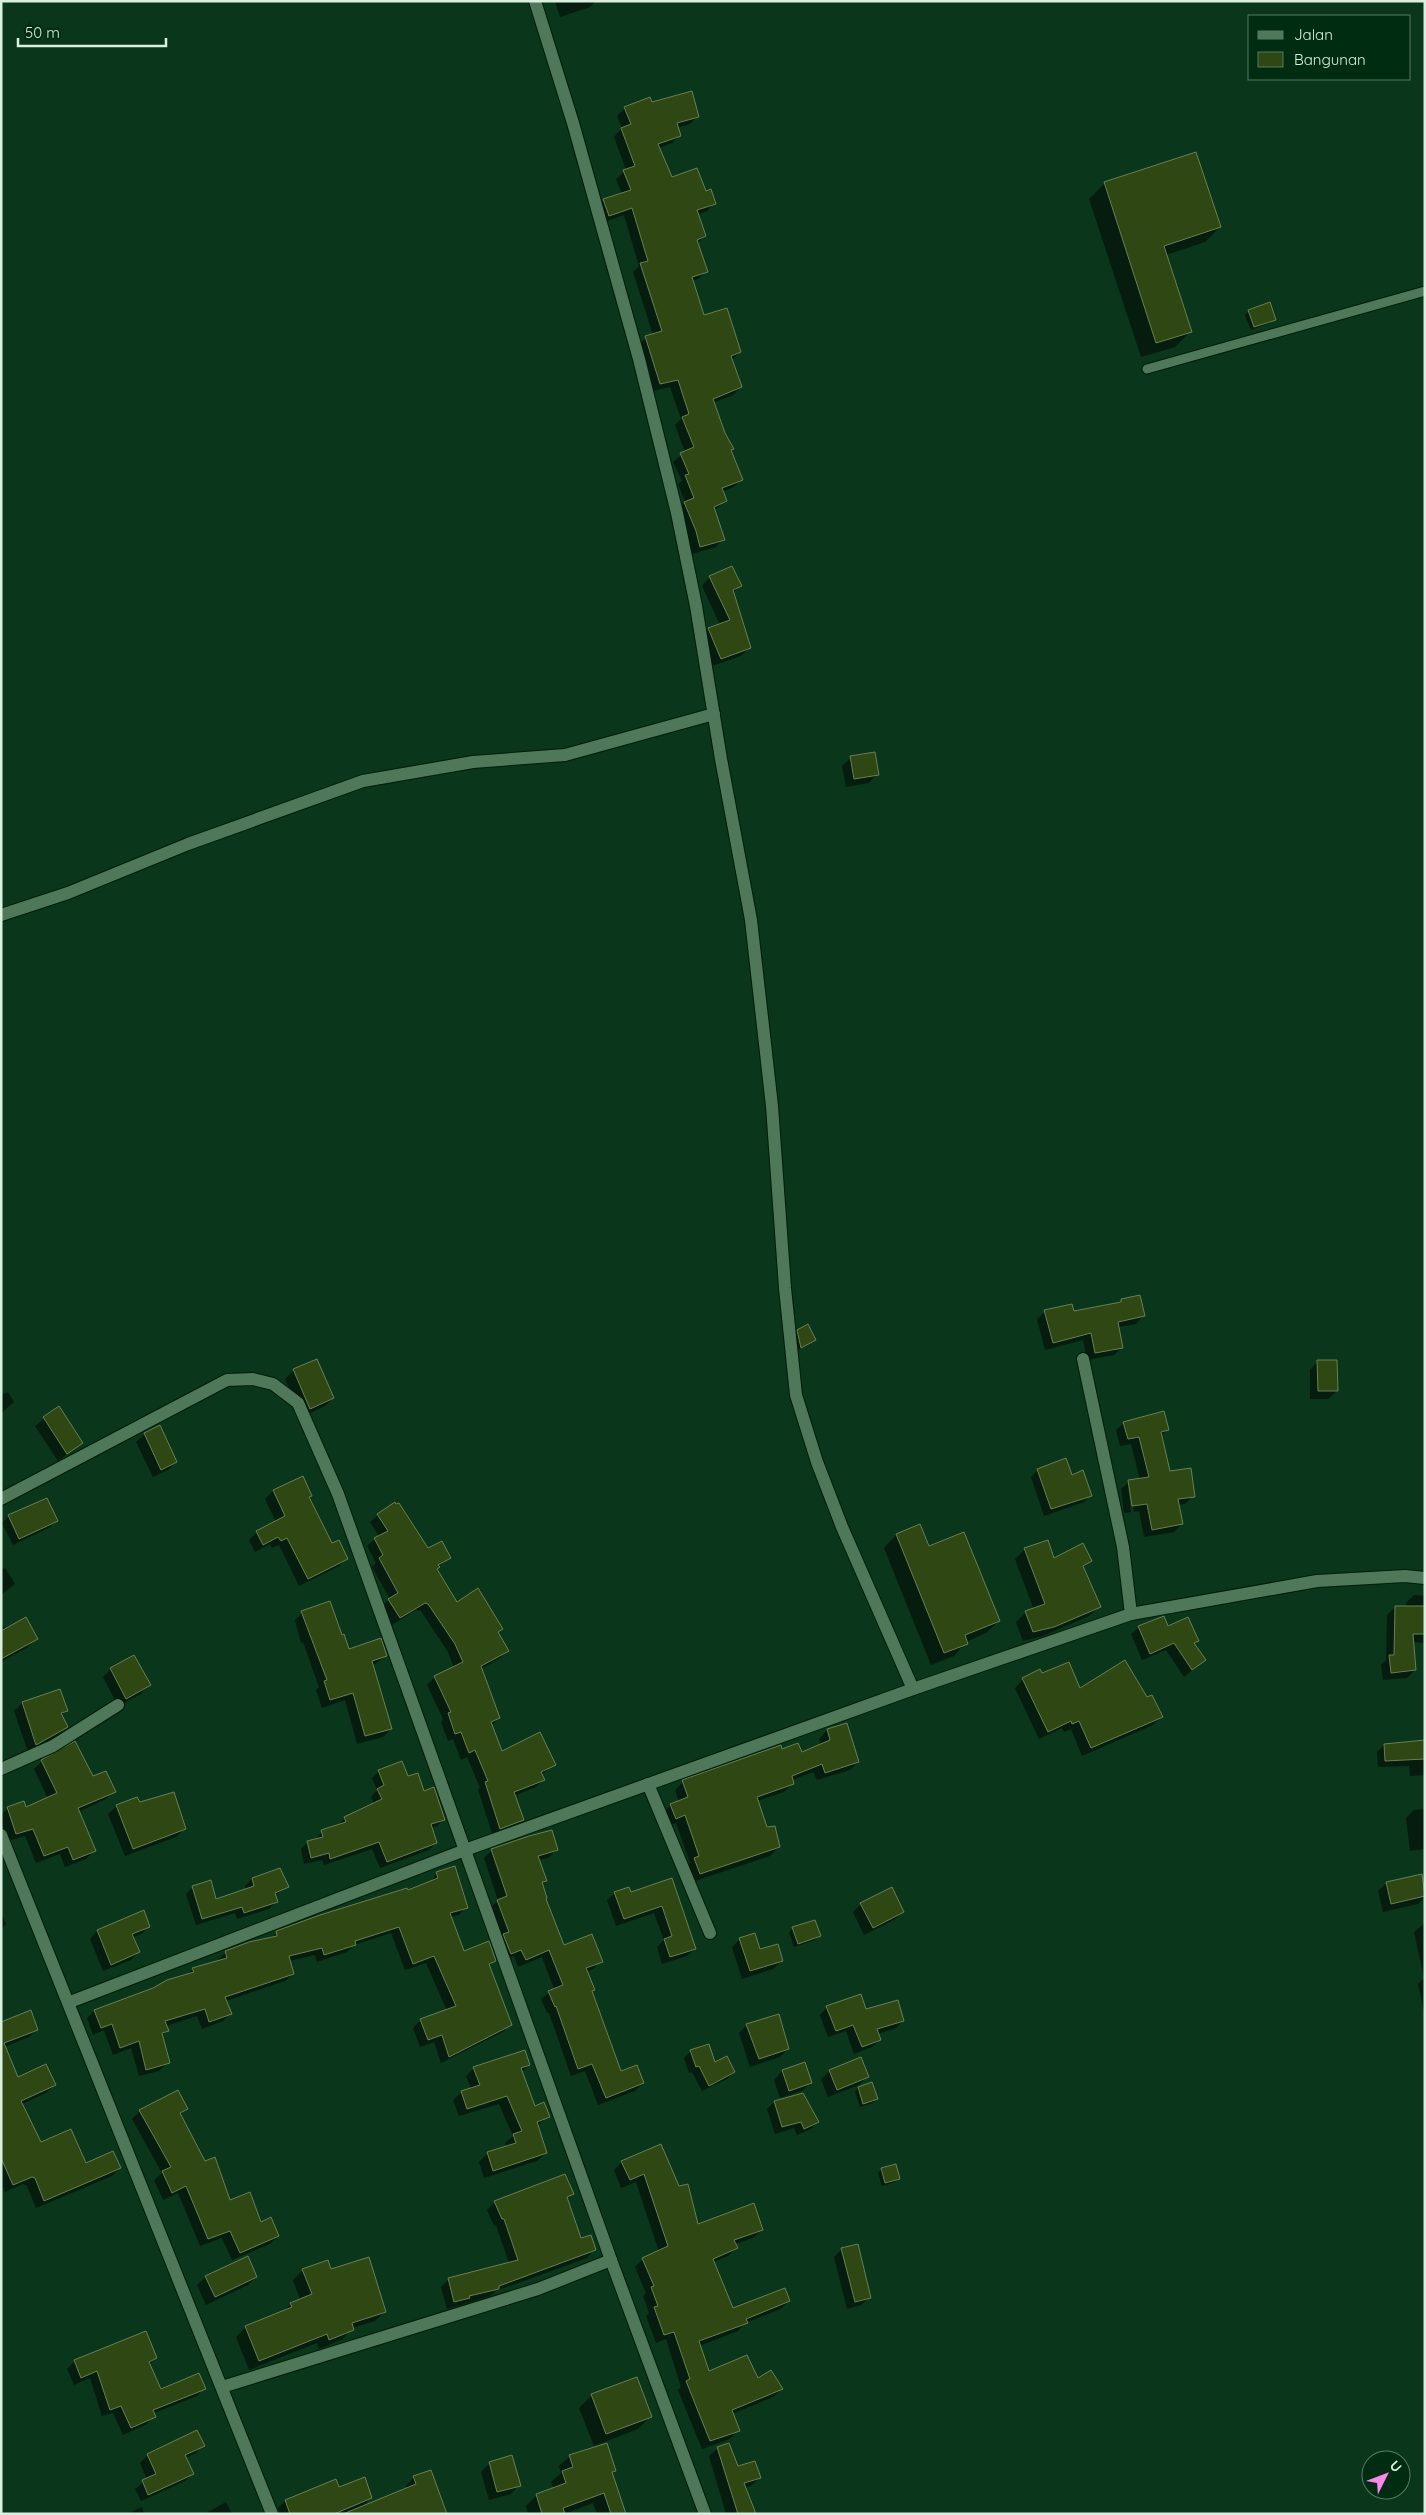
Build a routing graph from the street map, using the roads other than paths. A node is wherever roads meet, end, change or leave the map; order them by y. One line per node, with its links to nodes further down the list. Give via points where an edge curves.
1 (535, 1): 4 (street, via 576,132 650,400 696,606)
2 (1425, 291): 3 (lane)
3 (1147, 369)
4 (714, 714): 5 (street, via 565,756 473,762 363,781); 10 (street, via 751,920 772,1106 785,1297 796,1395 842,1527)
5 (1, 915)
6 (1084, 1359): 9 (street, via 1123,1547)
7 (1, 1499): 15 (street, via 227,1380 273,1384 286,1392 298,1403 338,1494)
8 (1425, 1578): 9 (street, via 1405,1576 1316,1581)
9 (1131, 1614): 10 (street)
10 (913, 1689): 13 (street)
11 (118, 1705): 12 (street, via 54,1746)
12 (1, 1768)
13 (648, 1784): 15 (street); 16 (street)
14 (1, 1835): 17 (street)
15 (465, 1850): 17 (street); 18 (street)
16 (710, 1933)
17 (70, 2002): 19 (street)
18 (611, 2260): 19 (street, via 528,2292); 21 (street)
19 (222, 2387): 20 (street)
20 (272, 2514)
21 (706, 2514)

